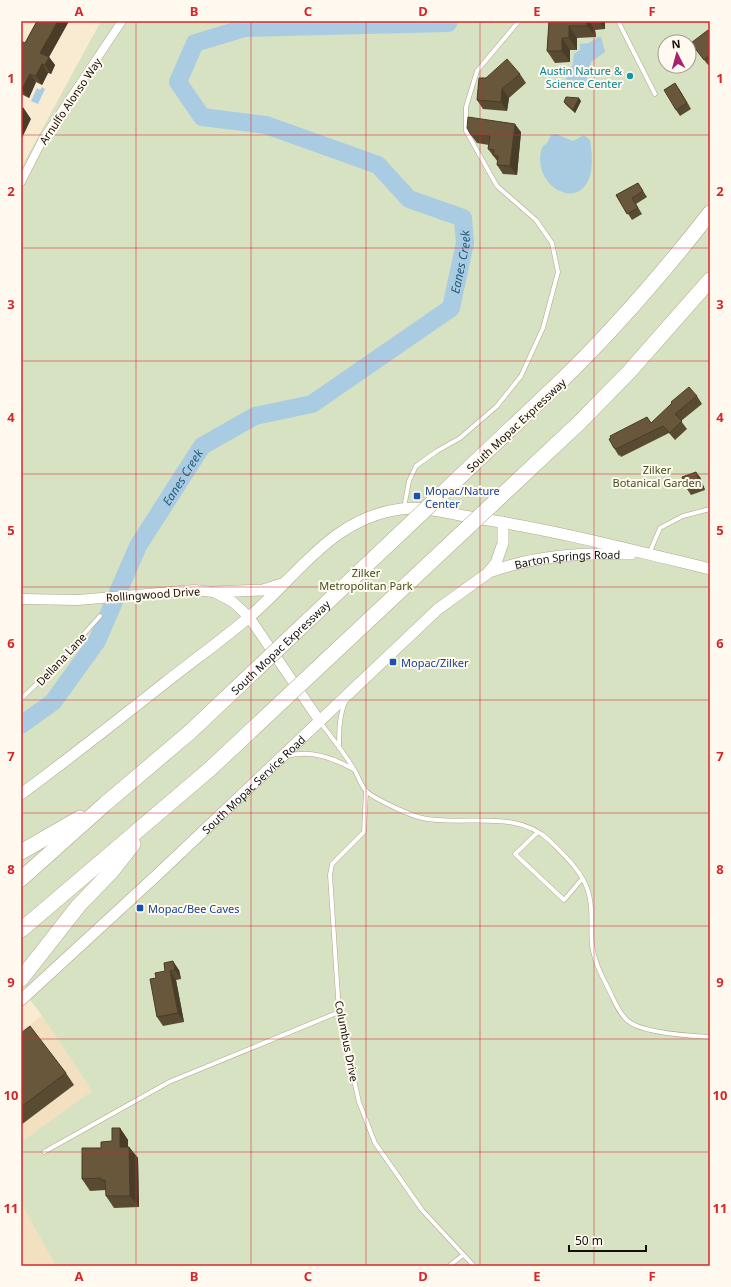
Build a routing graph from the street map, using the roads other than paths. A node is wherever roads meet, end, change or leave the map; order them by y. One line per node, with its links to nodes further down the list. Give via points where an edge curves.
1 (122, 21): 5 (street, Arnulfo Alonso Way, via 43,139)
2 (519, 21): 8 (lane, via 477,71 466,107 466,131 497,186 536,220 552,243 558,272 543,328 521,376 497,406 460,438 416,466 409,481)
3 (618, 21): 4 (lane)
4 (655, 94)
5 (21, 182)
6 (710, 213): 27 (highway, South Mopac Expressway, bridge, via 600,343 190,732)
7 (710, 280): 28 (highway, bridge, via 639,362 579,422 210,769)
8 (404, 508): 10 (main road); 14 (main road, via 381,512 350,525 322,546)
9 (710, 509): 11 (lane, via 682,516 660,528)
10 (503, 522): 11 (main road, Barton Springs Road); 13 (main road, via 501,554)
11 (649, 554): 12 (main road, Barton Springs Road); 13 (main road, Barton Springs Road, via 587,553 550,556)
12 (710, 569)
13 (488, 573): 19 (main road, South Mopac Service Road, via 438,609)
14 (284, 583): 15 (main road, via 263,590); 18 (main road)
15 (214, 592): 16 (street, Rollingwood Drive, via 194,590 78,600); 18 (street, Rollingwood Drive, via 233,602)
16 (21, 599)
17 (100, 616): 20 (lane, Dellana Lane)
18 (249, 617): 21 (street, Rollingwood Drive); 26 (main road)
19 (348, 693): 21 (main road, South Mopac Service Road); 22 (lane, via 341,712)
20 (21, 699)
21 (319, 720): 22 (lane); 23 (main road, South Mopac Service Road)
22 (339, 748): 24 (lane)
23 (279, 758): 24 (lane, via 312,753 334,758); 35 (main road, South Mopac Service Road)
24 (355, 770): 25 (lane)
25 (366, 791): 29 (lane, via 400,810 421,818 508,822); 36 (lane, Columbus Drive, via 364,832 332,864 330,875)
26 (21, 794)
27 (105, 804): 30 (highway); 31 (highway, South Mopac Expressway)
28 (154, 817): 33 (highway); 34 (highway, via 111,872 79,905)
29 (537, 833): 32 (lane, via 548,839); 32 (lane, via 515,854 564,900)
30 (21, 852)
31 (21, 879)
32 (582, 879): 37 (lane, via 591,904 593,950 600,973 627,1020 646,1029)
33 (21, 930)
34 (21, 979)
35 (21, 1000)
36 (339, 1012): 38 (lane, via 169,1082); 39 (lane, Columbus Drive, via 359,1102 375,1143 422,1210)
37 (710, 1037)
38 (44, 1152)
39 (462, 1255): 40 (lane); 41 (lane, Columbus Drive)
40 (449, 1266)
41 (474, 1266)

